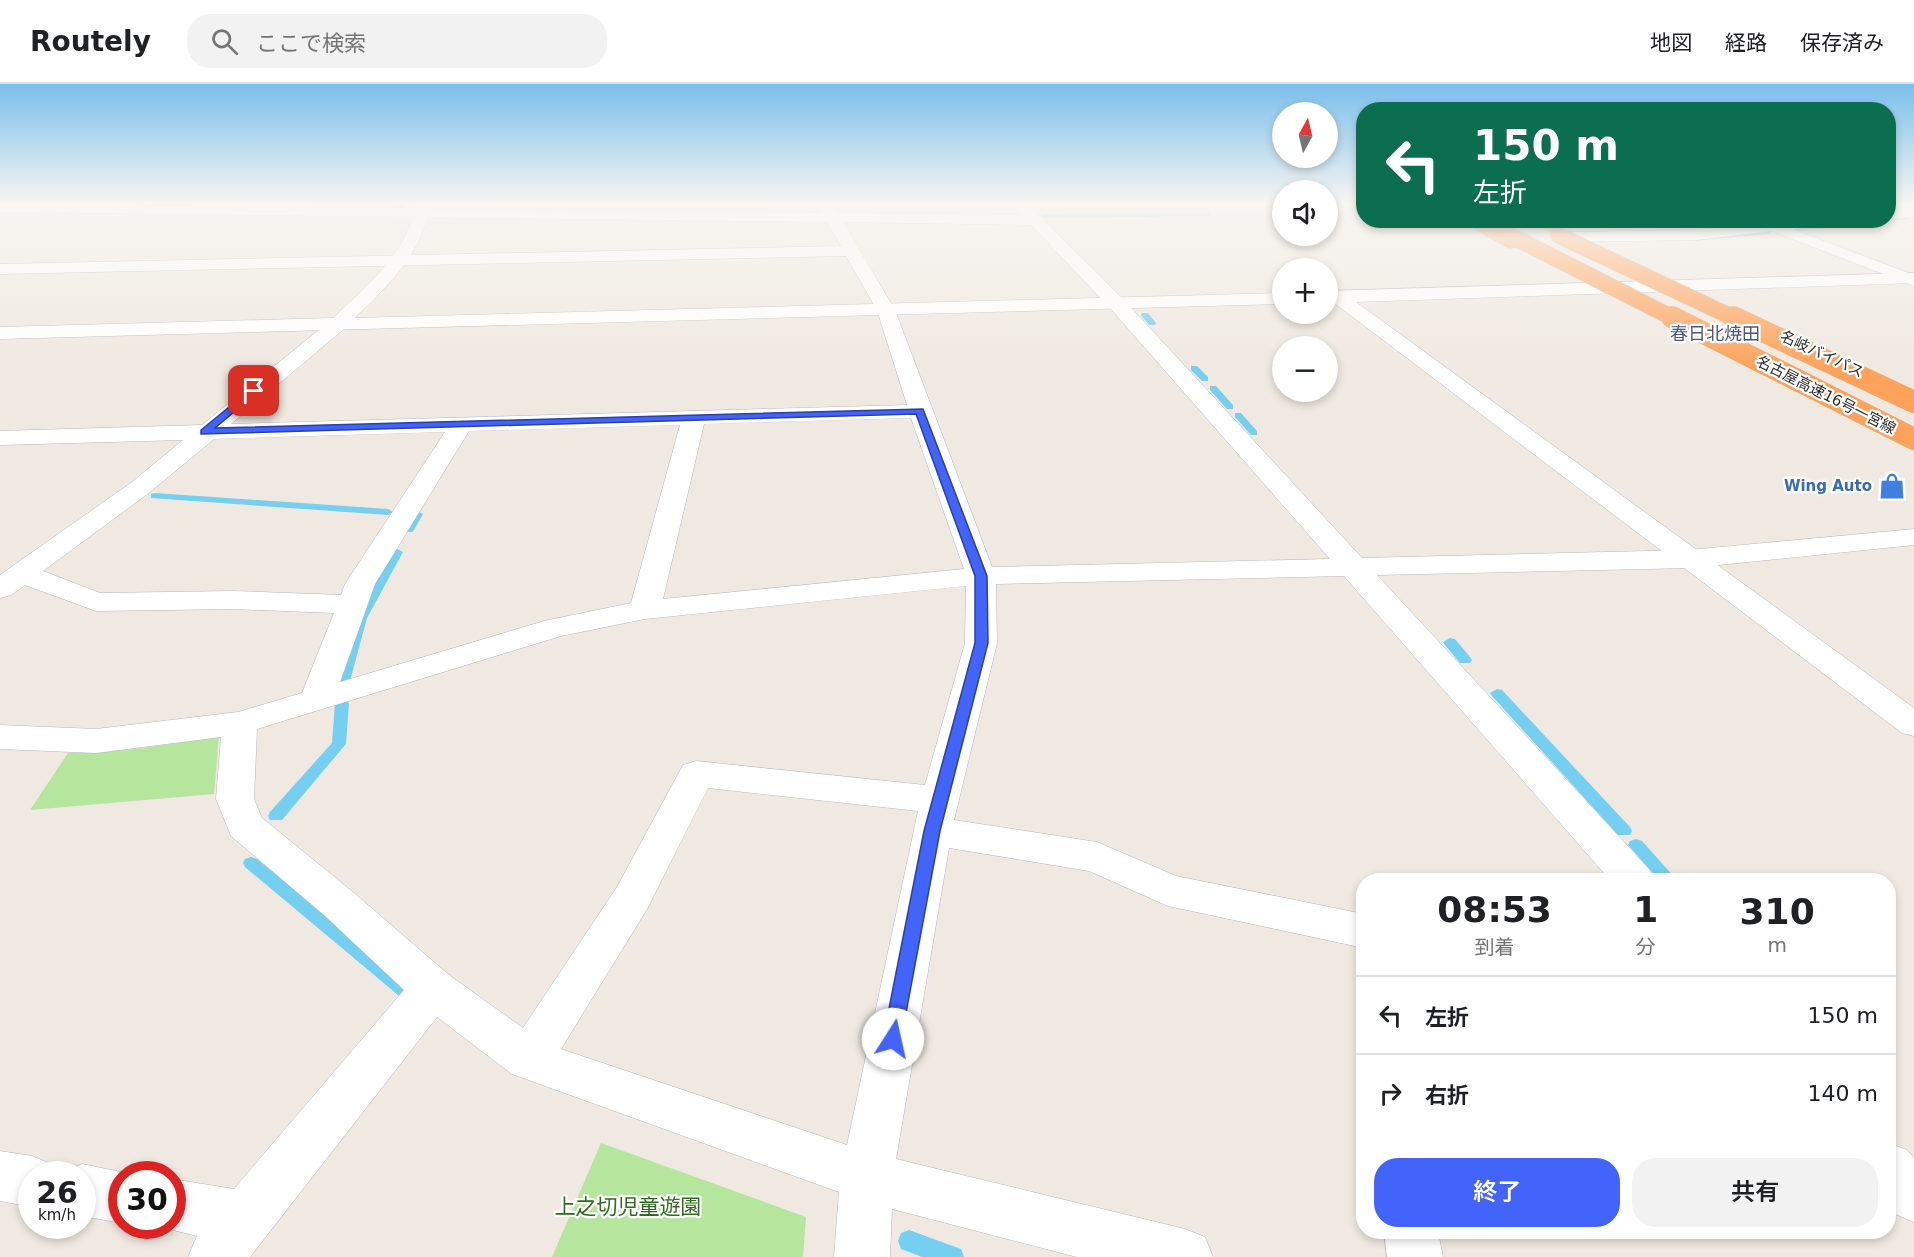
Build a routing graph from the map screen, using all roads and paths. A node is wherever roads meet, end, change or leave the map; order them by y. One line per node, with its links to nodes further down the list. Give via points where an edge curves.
1 (403, 257): 11 (street)
2 (565, 257): 11 (street)
3 (854, 257): 20 (street)
4 (1071, 257): 19 (street)
5 (1538, 257): 15 (highway)
6 (1553, 257): 31 (highway, 名古屋高速16号一宮線, bridge)
7 (1579, 257): 27 (highway)
8 (1604, 257): 24 (highway, 名古屋高速16号一宮線, bridge)
9 (1613, 257): 14 (highway, 名岐バイパス)
10 (1853, 257): 13 (street)
11 (402, 260): 12 (street); 21 (street)
12 (0, 269)
13 (1912, 279): 14 (street)
14 (1677, 286): 15 (street); 23 (highway, 名岐バイパス)
15 (1597, 287): 16 (street); 32 (highway)
16 (1338, 297)
17 (1272, 298): 19 (street)
18 (1338, 301): 34 (street)
19 (1117, 304): 20 (street); 35 (street)
20 (886, 310): 21 (street); 25 (street)
21 (338, 324): 22 (street); 29 (street)
22 (0, 333)
23 (1914, 396)
24 (1914, 402)
25 (920, 411): 26 (street); 36 (street)
26 (694, 417): 28 (street); 39 (street)
27 (1914, 421)
28 (462, 424): 29 (street); 38 (street, via 360,584)
29 (205, 432): 30 (street); 37 (street, via 141,486)
30 (0, 438)
31 (1914, 439)
32 (1914, 448)
33 (1914, 537): 34 (street)
34 (1689, 559): 35 (street); 42 (street)
35 (1354, 567): 36 (street); 45 (street)
36 (981, 576): 39 (street); 44 (street, via 981,643)
37 (11, 579): 38 (street, via 96,602 234,600)
38 (352, 605): 40 (street)
39 (645, 610): 40 (street, via 555,628)
40 (317, 699): 41 (street)
41 (240, 723): 43 (street, via 96,741); 47 (street, via 235,799 245,826)
42 (1914, 725)
43 (0, 737)
44 (936, 816): 46 (street, via 1097,857 1168,890); 48 (street, via 696,774 632,898); 51 (street)
45 (1628, 873)
46 (1356, 929)
47 (433, 988): 48 (street); 55 (street)
48 (529, 1059): 51 (street)
49 (0, 1176): 52 (street)
50 (1896, 1176): 53 (street)
51 (867, 1177): 57 (street); 58 (street)
52 (18, 1179)
53 (1914, 1196)
54 (186, 1213): 55 (street)
55 (230, 1237)
56 (1412, 1239): 59 (street)
57 (862, 1257)
58 (1185, 1257)
59 (1415, 1257)

